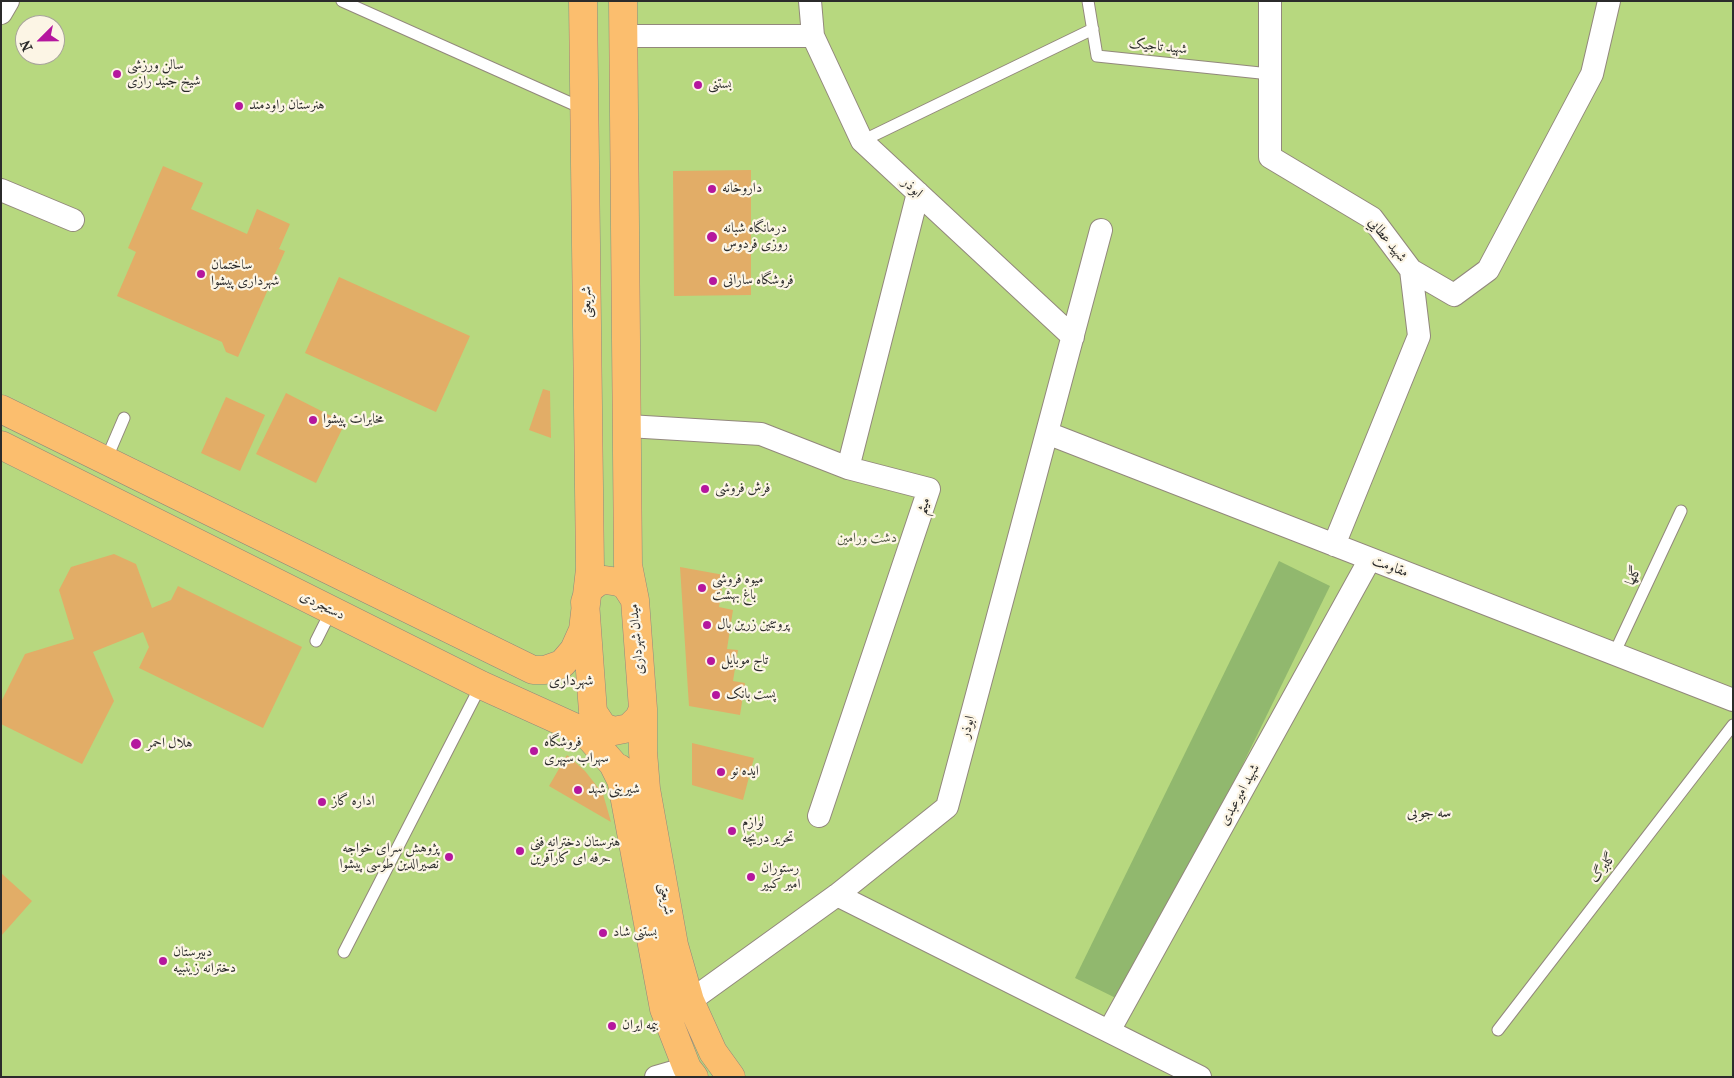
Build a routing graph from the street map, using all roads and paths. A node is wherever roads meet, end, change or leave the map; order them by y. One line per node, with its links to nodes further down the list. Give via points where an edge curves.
1 (8, 1): 9 (street)
2 (342, 1): 14 (lane)
3 (583, 1): 14 (main road, شریعتی)
4 (623, 1): 11 (main road)
5 (810, 1): 12 (street, ابوذر)
6 (1088, 1): 10 (lane, شهید تاجیک)
7 (1270, 1): 13 (street, شهيد عطايي)
8 (1609, 1): 20 (street, via 1592,74 1488,270 1454,295)
9 (1, 14)
10 (1092, 29): 13 (lane, شهید تاجیک, via 1097,56); 15 (lane)
11 (623, 36): 12 (street); 24 (main road)
12 (813, 36): 15 (street, ابوذر)
13 (1270, 74): 20 (street, شهيد عطايي, via 1270,157 1372,218)
14 (584, 109): 35 (main road, شریعتی, via 590,569)
15 (862, 141): 17 (street, ابوذر)
16 (1, 190): 18 (street)
17 (918, 193): 21 (street, ابوذر); 28 (street)
18 (72, 220)
19 (1101, 230): 21 (street, ابوذر)
20 (1411, 270): 32 (street, شهيد عطايي, via 1419,336)
21 (1073, 337): 25 (street, ابوذر)
22 (1, 409): 27 (main road)
23 (124, 418): 27 (lane)
24 (628, 426): 28 (street, میثم, via 761,434); 34 (main road, via 628,565)
25 (1047, 433): 32 (street, مقاومت); 48 (street, ابوذر, via 947,807)
26 (1, 445): 29 (main road, دستجردی)
27 (106, 460): 29 (main road); 30 (main road, via 114,475 109,482); 38 (main road)
28 (848, 468): 47 (street, میثم, via 929,489)
29 (73, 482): 30 (main road, دستجردی)
30 (110, 501): 36 (main road, دستجردی)
31 (1681, 511): 39 (lane, گلها)
32 (1334, 545): 33 (street, مقاومت)
33 (1370, 559): 39 (street, مقاومت); 52 (street, شهید امیرعبدی)
34 (635, 600): 35 (main road, میدان شهرداری, via 626,586 605,580 589,589); 42 (main road, میدان شهرداری)
35 (585, 602): 38 (main road, via 579,640 562,664 533,670); 44 (main road)
36 (331, 611): 37 (lane); 40 (main road, دستجردی)
37 (316, 641)
38 (492, 650): 40 (main road, via 502,660 507,673 498,684)
39 (1614, 654): 41 (street, مقاومت)
40 (480, 685): 43 (main road, دستجردی); 49 (lane)
41 (1733, 700)
42 (643, 710): 44 (main road, via 629,728 614,731); 50 (main road, شریعتی, via 646,789 674,945)
43 (542, 712): 44 (main road, via 558,714 584,706); 46 (main road, دستجردی, via 594,739 613,764)
44 (597, 720): 46 (main road, شریعتی, via 614,754)
45 (1733, 725): 51 (lane, گلبرگ)
46 (624, 786): 53 (main road, شریعتی, via 664,1009)
47 (819, 816)
48 (837, 895): 50 (street, ابوذر); 52 (street)
49 (344, 952)
50 (690, 1001): 55 (main road, شریعتی, via 713,1052)
51 (1498, 1030)
52 (1109, 1031): 56 (street)
53 (690, 1072): 54 (street)
54 (656, 1077)
55 (732, 1077)
56 (1200, 1077)

